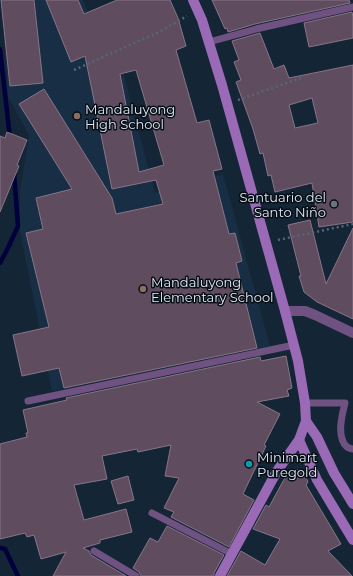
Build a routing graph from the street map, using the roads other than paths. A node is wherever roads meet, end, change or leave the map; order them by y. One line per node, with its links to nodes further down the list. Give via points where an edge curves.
1 (195, 5): 3 (main road)
2 (353, 7): 3 (lane)
3 (208, 42): 4 (main road)
4 (285, 311): 5 (street, via 315,314); 6 (main road)
5 (353, 333)
6 (294, 345): 7 (lane); 8 (main road)
7 (28, 400)
8 (305, 403): 9 (main road); 12 (lane, via 345,403 341,434 347,447)
9 (306, 421): 10 (main road); 11 (main road)
10 (317, 437): 11 (main road); 13 (main road, via 334,474)
11 (299, 440): 15 (main road, via 317,480); 17 (main road, via 277,471)
12 (353, 450)
13 (353, 504)
14 (152, 513): 17 (lane)
15 (353, 540)
16 (94, 551): 18 (lane)
17 (232, 554): 19 (main road)
18 (136, 576)
19 (220, 576)

